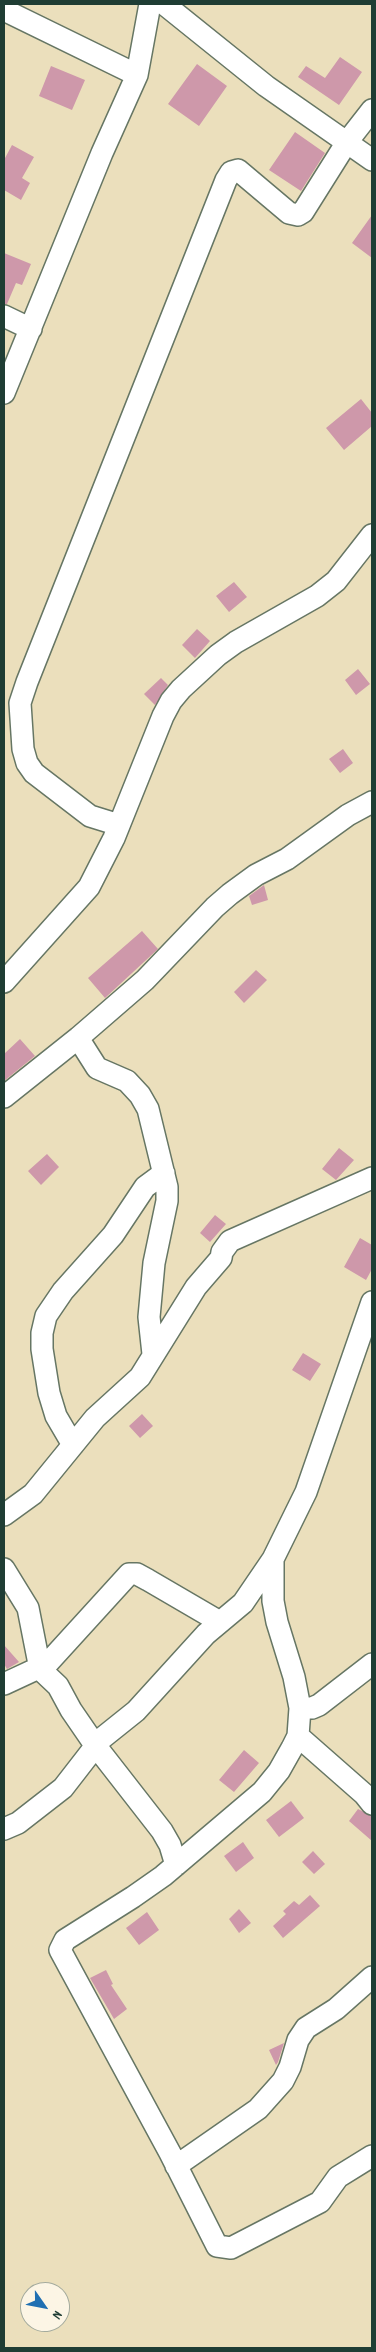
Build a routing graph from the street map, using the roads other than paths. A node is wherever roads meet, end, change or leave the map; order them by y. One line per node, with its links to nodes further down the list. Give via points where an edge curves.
1 (150, 4): 4 (street)
2 (164, 4): 6 (street, via 266,86)
3 (4, 10): 4 (street)
4 (136, 75): 9 (street)
5 (372, 110): 6 (street)
6 (347, 142): 7 (street); 12 (street, via 298,216 289,213 238,170 231,172 226,180 54,615)
7 (372, 160)
8 (4, 317): 9 (street)
9 (31, 329): 10 (street)
10 (4, 393)
11 (372, 536): 14 (street, via 336,581 317,596 236,642 181,689 163,716)
12 (12, 712): 14 (street, via 27,763 34,773 90,816)
13 (372, 802): 16 (street, via 230,894 145,980)
14 (119, 825): 15 (street, via 89,887)
15 (4, 982)
16 (78, 1038): 17 (street); 18 (street, via 97,1068 127,1081 140,1094 148,1109)
17 (4, 1097)
18 (164, 1173): 21 (street, via 167,1201 154,1263 148,1317); 22 (street, via 145,1187 114,1235 63,1291 46,1316 42,1349 48,1392 56,1416)
19 (372, 1178): 21 (street, via 230,1241)
20 (372, 1302): 24 (street, via 306,1492)
21 (153, 1354): 22 (street, via 140,1377 95,1418)
22 (73, 1445): 23 (street, via 32,1494)
23 (4, 1516)
24 (272, 1559): 26 (street, via 243,1602); 30 (street, via 277,1622)
25 (4, 1569): 28 (street, via 28,1608)
26 (220, 1622): 28 (street, via 137,1574 129,1574); 32 (street, via 136,1711)
27 (372, 1664): 30 (street, via 319,1705)
28 (40, 1669): 29 (street); 32 (street, via 58,1686)
29 (4, 1684)
30 (300, 1708): 31 (street)
31 (298, 1736): 33 (street); 35 (street, via 279,1771 262,1792)
32 (96, 1745): 34 (street, via 55,1796); 35 (street, via 162,1831)
33 (372, 1804)
34 (4, 1830)
35 (176, 1864): 38 (street, via 133,1897 65,1940 60,1950)
36 (372, 1977): 38 (street, via 336,2009 306,2028 298,2040 290,2067 271,2097)
37 (372, 2156): 38 (street, via 338,2177 320,2202 226,2249 217,2246)
38 (176, 2166)

